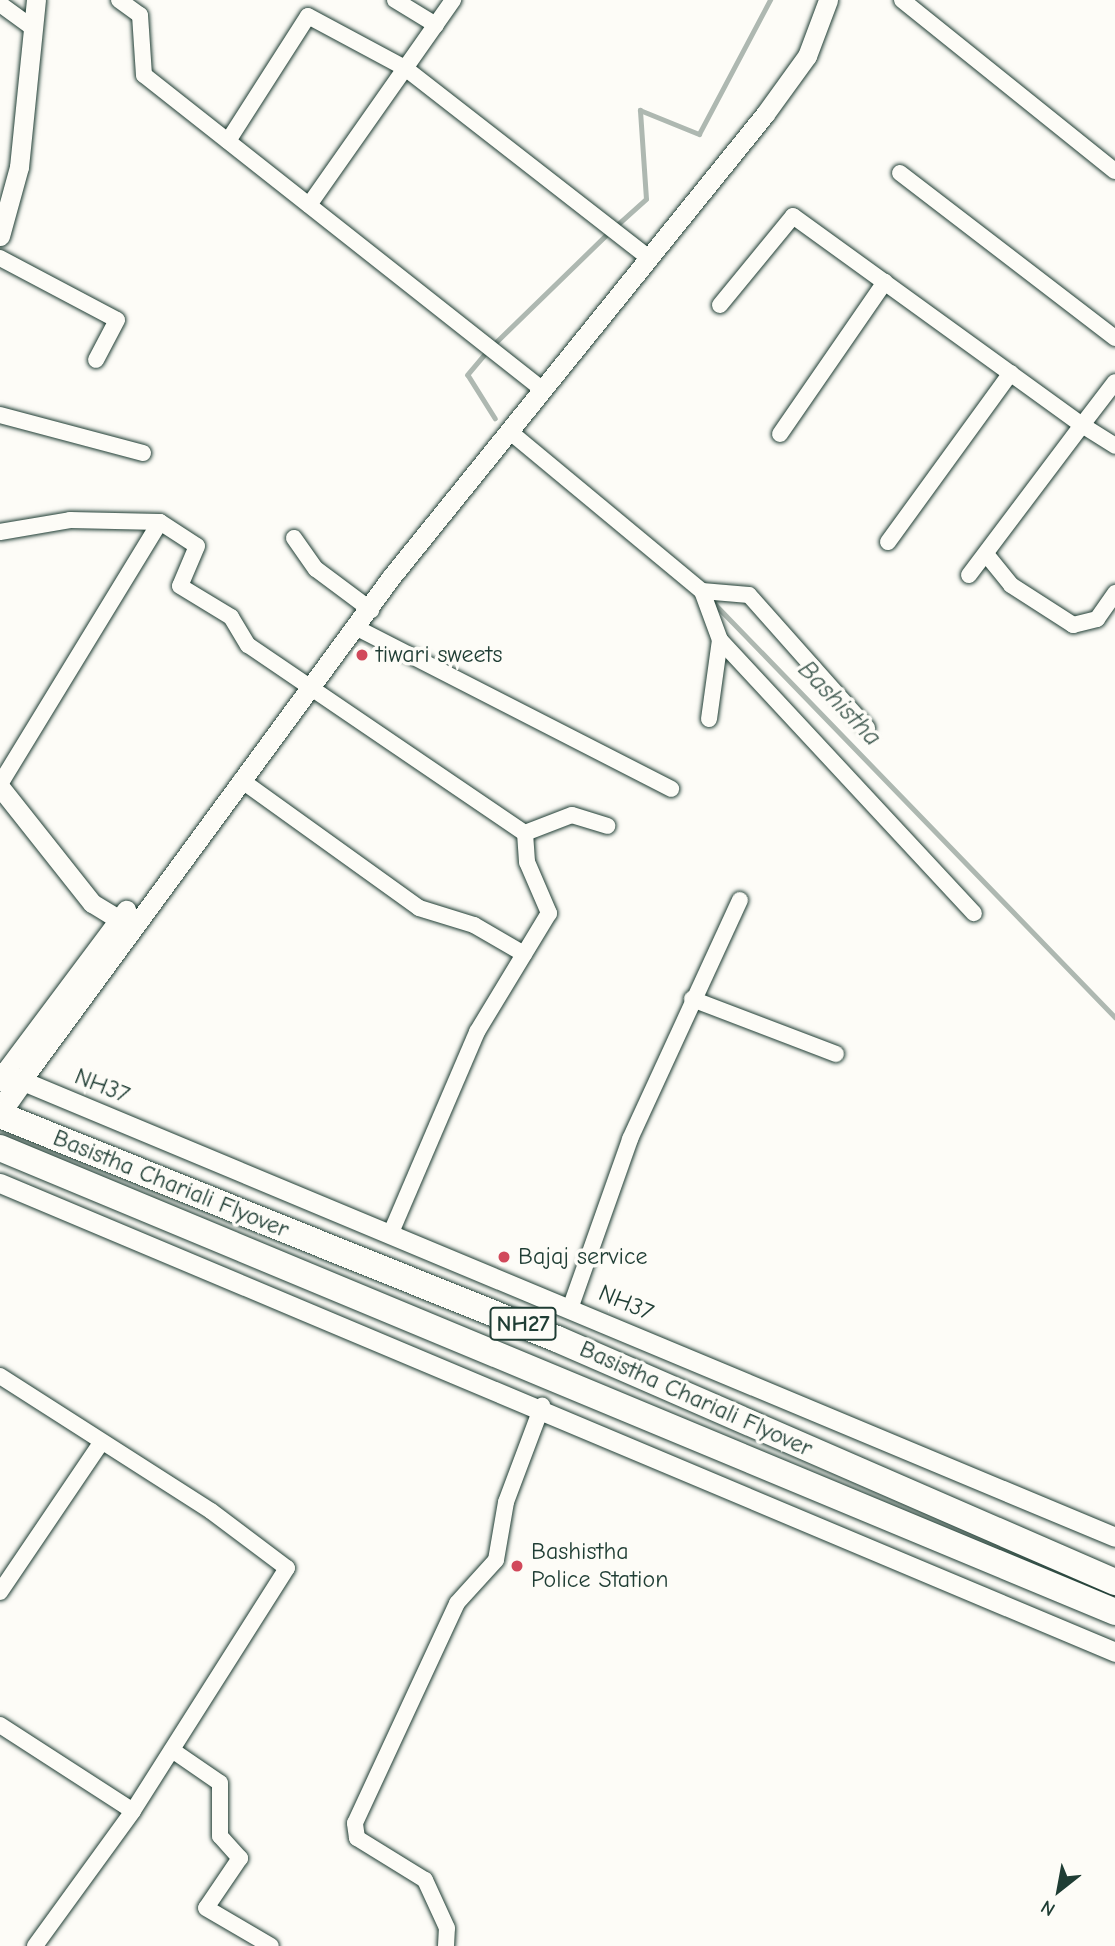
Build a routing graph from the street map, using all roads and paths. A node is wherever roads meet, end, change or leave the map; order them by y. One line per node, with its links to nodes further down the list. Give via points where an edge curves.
1 (36, 0): 9 (street)
2 (119, 0): 11 (street, via 140,15 144,75)
3 (395, 0): 8 (street)
4 (453, 0): 8 (street)
5 (828, 0): 18 (street, via 807,56)
6 (902, 0): 12 (street)
7 (0, 4): 9 (street)
8 (436, 25): 10 (street)
9 (32, 27): 15 (street, via 19,167)
10 (405, 68): 11 (street, via 308,16); 14 (street); 18 (street)
11 (228, 141): 14 (street)
12 (1115, 171)
13 (900, 173): 21 (street)
14 (309, 205): 25 (street)
15 (3, 211): 16 (street)
16 (0, 236)
17 (0, 258): 22 (street, via 117,320)
18 (649, 258): 25 (street)
19 (885, 282): 20 (street, via 793,216); 23 (street); 29 (street)
20 (720, 305)
21 (1115, 338)
22 (96, 360)
23 (1011, 373): 27 (street); 35 (street)
24 (1115, 382): 27 (street)
25 (544, 390): 28 (street)
26 (0, 415): 31 (street)
27 (1082, 425): 30 (street); 36 (street)
28 (509, 431): 38 (street); 40 (street)
29 (780, 435)
30 (1115, 446)
31 (143, 453)
32 (160, 522): 33 (street, via 70,520); 43 (street, via 197,545 180,586 231,617 247,645); 47 (street)
33 (0, 532)
34 (294, 538): 40 (street, via 316,569)
35 (888, 542)
36 (986, 554): 37 (street); 39 (street, via 1011,585 1073,625 1097,619)
37 (969, 575)
38 (702, 591): 42 (street); 45 (street, via 749,596)
39 (1115, 593)
40 (366, 606): 41 (street); 43 (street)
41 (357, 628): 43 (street); 48 (street)
42 (720, 640): 44 (street); 52 (street)
43 (306, 684): 46 (street); 50 (street); 53 (street)
44 (709, 719)
45 (867, 727)
46 (241, 780): 53 (street); 54 (street, via 419,908 474,925)
47 (0, 785): 53 (street, via 92,903)
48 (671, 789)
49 (607, 826): 50 (street, via 572,815)
50 (525, 834): 54 (street, via 527,862 549,913)
51 (740, 900): 55 (street)
52 (974, 913)
53 (125, 923): 57 (street)
54 (524, 954): 61 (street, via 477,1032)
55 (692, 999): 56 (street); 62 (street, via 630,1139)
56 (836, 1054)
57 (7, 1076): 58 (main road); 61 (street, NH37)
58 (0, 1113): 67 (highway, Basistha Chariali Flyover / NH27, via 557,1339)
59 (0, 1148): 69 (highway, Basistha Chariali Flyover / NH27)
60 (0, 1183): 64 (street)
61 (393, 1230): 62 (street, NH37)
62 (571, 1306): 66 (street, NH37)
63 (0, 1376): 65 (street)
64 (542, 1406): 71 (street); 78 (street, via 506,1502 496,1560 457,1603 355,1823 358,1838 425,1880 447,1928)
65 (101, 1443): 68 (street); 74 (street, via 286,1567)
66 (1115, 1536)
67 (1115, 1582)
68 (0, 1592)
69 (1115, 1612)
70 (1115, 1634): 71 (street)
71 (1086, 1636): 72 (street)
72 (1115, 1652)
73 (0, 1724): 75 (street)
74 (172, 1750): 75 (street); 77 (street, via 220,1783 220,1836 240,1858 206,1908)
75 (133, 1811): 76 (street)
76 (40, 1944)
77 (271, 1946)
78 (446, 1946)

